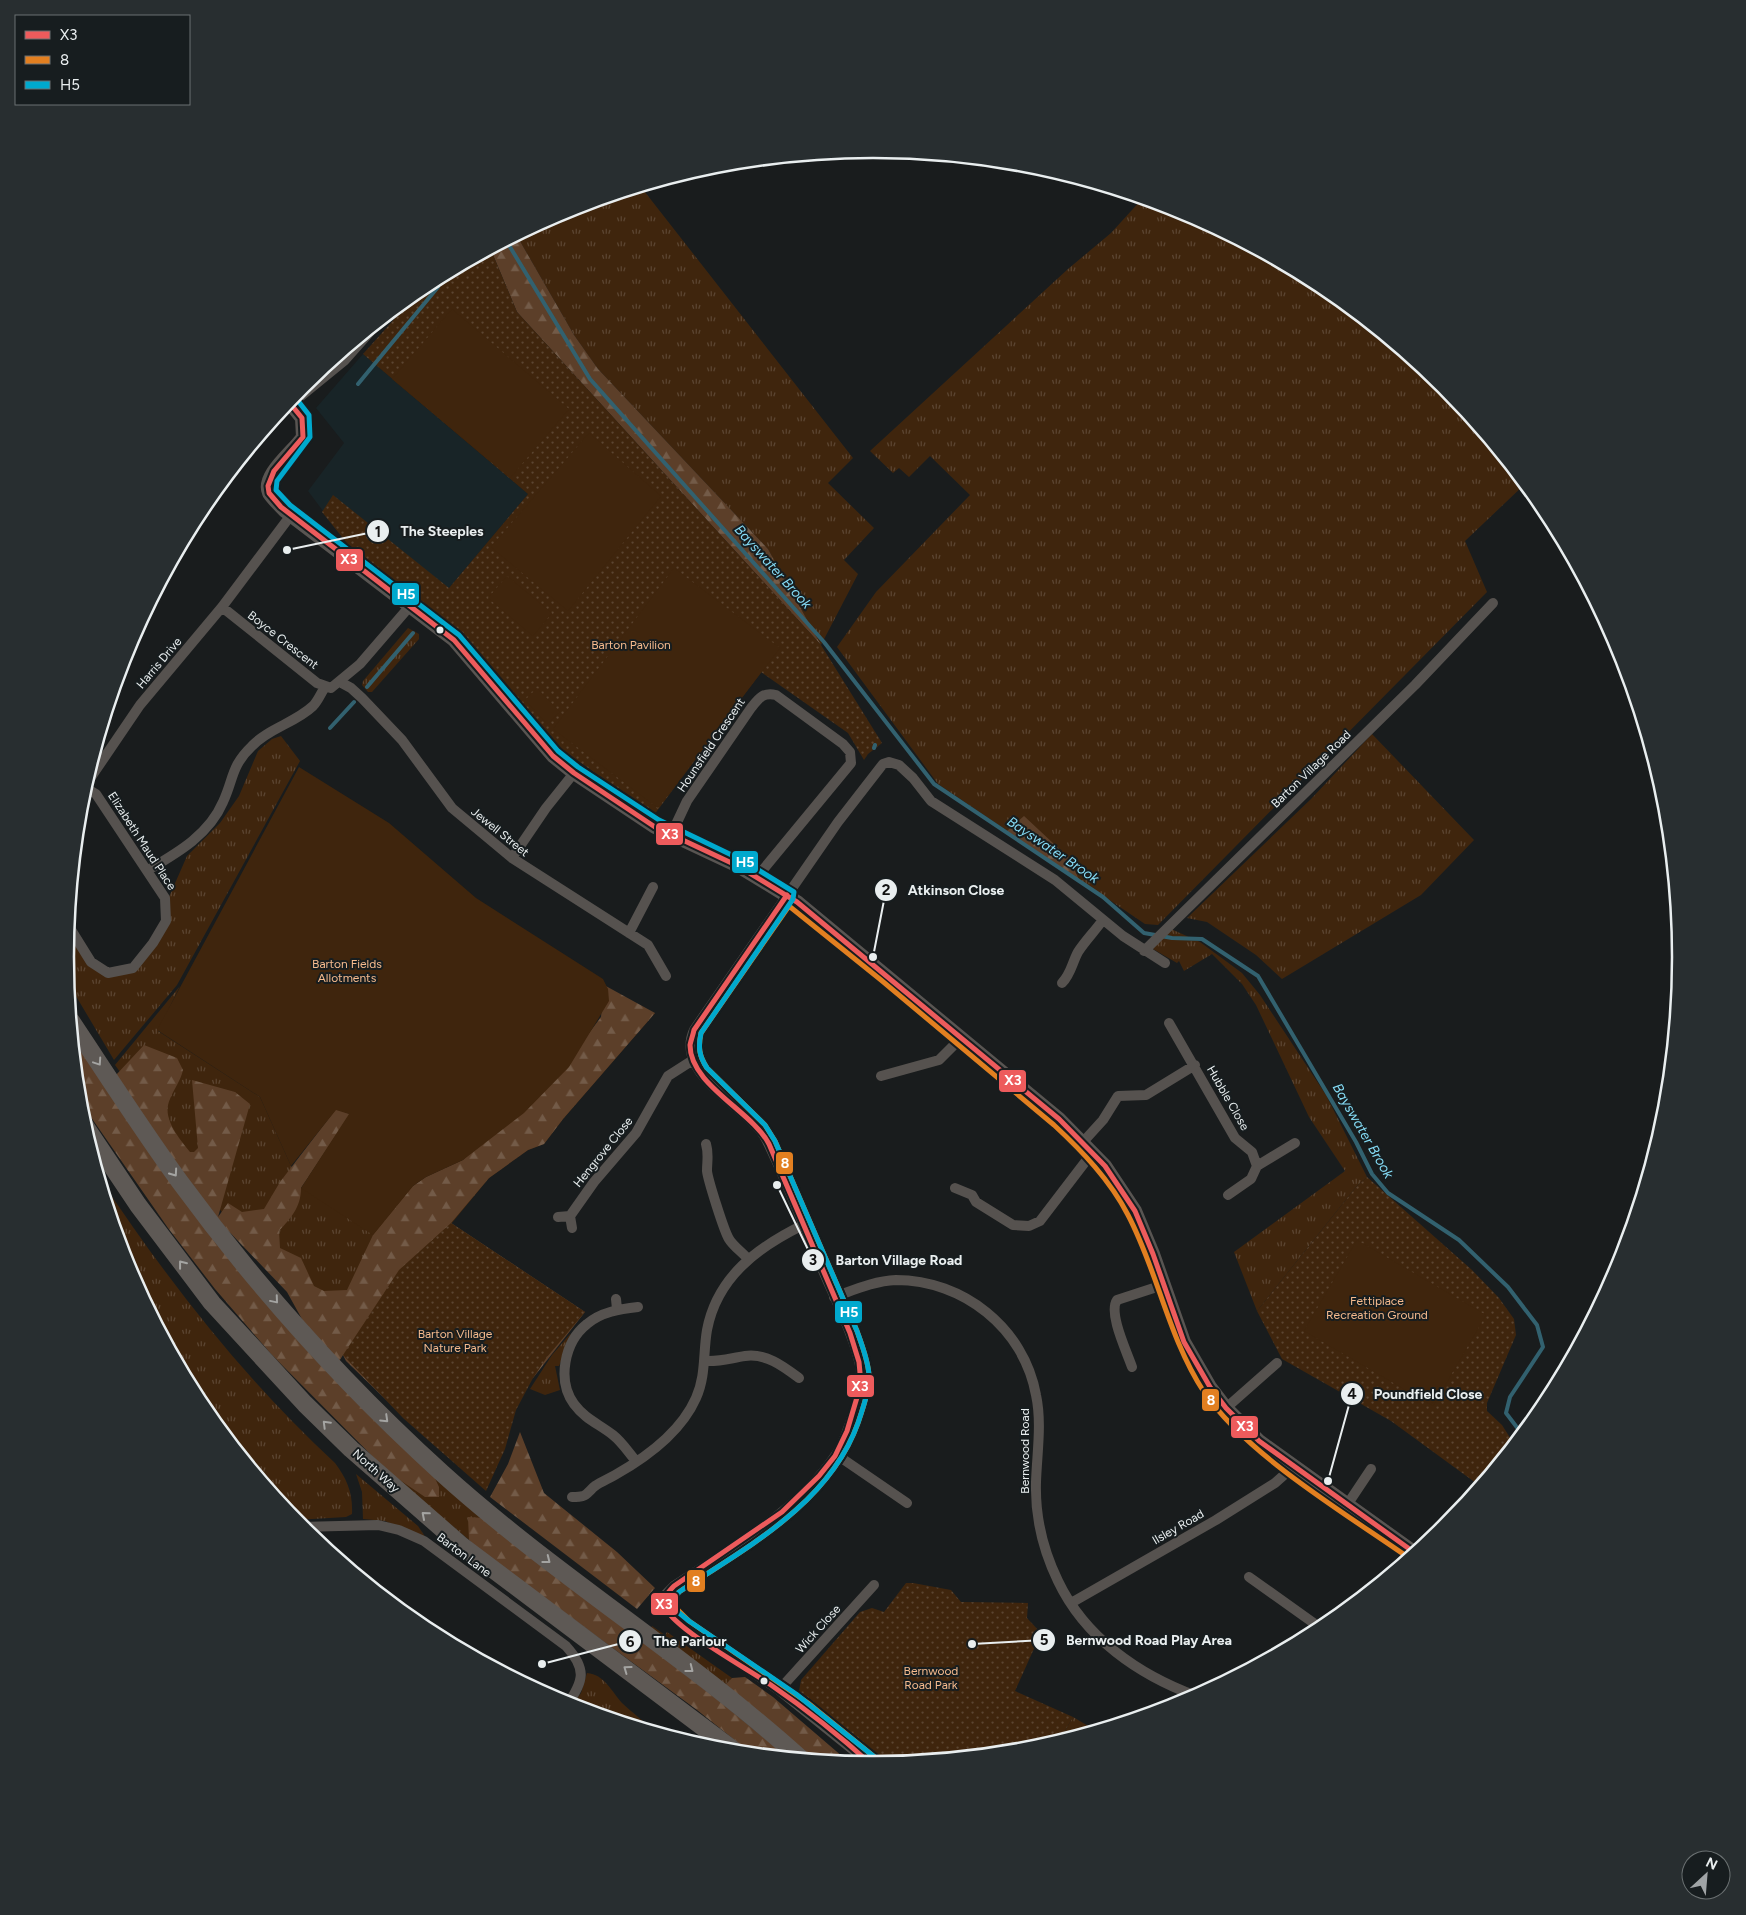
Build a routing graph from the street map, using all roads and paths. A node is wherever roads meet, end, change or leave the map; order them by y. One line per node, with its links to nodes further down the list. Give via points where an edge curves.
1 (353, 351): 2 (street)
2 (330, 372)
3 (294, 408): 4 (street, via 302,418 303,438 274,471 268,487 270,494)
4 (291, 515): 6 (street); 7 (street)
5 (1493, 603): 22 (street, Barton Village Road, via 1415,685)
6 (410, 606): 8 (street, via 360,664); 11 (street, via 454,640 553,756)
7 (222, 607): 9 (street, Boyce Crescent); 10 (street, Harris Drive, via 140,705)
8 (340, 682): 9 (street, via 331,688); 14 (street, Jewell Street, via 357,693 402,740 452,808)
9 (325, 687): 15 (street, via 313,706 252,745 233,770 223,802 202,833 178,853)
10 (97, 769)
11 (574, 773): 13 (street, via 645,822); 14 (street)
12 (92, 791): 15 (street, Elizabeth Maud Place)
13 (671, 835): 16 (street); 16 (street, Hounsfield Crescent, via 687,801 759,697 768,693 776,695 843,744 850,752 851,763)
14 (512, 858): 20 (street, Jewell Street)
15 (148, 870): 21 (street, Elizabeth Maud Place, via 166,898 166,921 133,968 108,973 91,962)
16 (757, 877): 18 (street)
17 (653, 887): 20 (street)
18 (787, 895): 19 (street, via 883,764 889,762 899,765 931,801 1055,880); 28 (street); 29 (street, via 694,1030 689,1050)
19 (1102, 921): 22 (street); 25 (street, via 1079,950)
20 (629, 933): 24 (street, Jewell Street, via 648,945)
21 (74, 935)
22 (1144, 950): 23 (street)
23 (1165, 963)
24 (666, 976)
25 (1069, 980)
26 (1169, 1023): 30 (street, Hubble Close)
27 (77, 1030): 69 (highway, one-way to 69, via 180,1182 295,1324 380,1415 509,1530)
28 (961, 1038): 31 (street, via 939,1060); 35 (street, via 1059,1119)
29 (693, 1060): 39 (street, Hengrove Close, via 668,1076 636,1132); 41 (street, via 719,1093 760,1130 785,1179)
30 (1195, 1065): 35 (street, Hubble Close, via 1146,1095 1118,1096); 36 (street, Hubble Close, via 1235,1138 1252,1152)
31 (881, 1076)
32 (96, 1142): 68 (highway, North Way, one-way to 32, via 462,1546 351,1449 212,1303 138,1205)
33 (1295, 1143): 36 (street)
34 (706, 1144): 43 (street, via 711,1190 726,1233)
35 (1087, 1147): 37 (street, via 1040,1221 1028,1226 1013,1225 976,1202 972,1195); 44 (street, via 1117,1181 1135,1210)
36 (1257, 1166): 38 (street, via 1251,1179)
37 (955, 1188)
38 (1228, 1195)
39 (570, 1216): 40 (street); 42 (street)
40 (558, 1217)
41 (803, 1225): 43 (street); 45 (street)
42 (572, 1228)
43 (748, 1258): 47 (street, via 734,1273 712,1311)
44 (1163, 1285): 49 (street, via 1116,1300 1114,1304 1114,1316); 51 (street, via 1189,1352)
45 (834, 1297): 52 (street, via 861,1374 858,1400); 63 (street, Bernwood Road, via 876,1282 895,1280 940,1287 981,1307 1014,1342 1024,1359 1036,1394 1039,1428 1036,1484 1040,1527 1058,1581)
46 (638, 1307): 53 (street, via 616,1304 587,1324 568,1353 563,1376 573,1402 585,1417 614,1435)
47 (705, 1361): 50 (street, via 763,1357); 53 (street, via 697,1397 686,1417 672,1434)
48 (1277, 1363): 51 (street)
49 (1132, 1367)
50 (799, 1378)
51 (1226, 1408): 54 (street, via 1259,1441)
52 (837, 1455): 57 (street); 65 (street, via 797,1500 665,1595 666,1609 680,1623)
53 (636, 1461): 56 (street, via 583,1496)
54 (1293, 1467): 58 (street); 63 (street, Ilsley Road, via 1275,1483 1216,1520)
55 (1371, 1470): 58 (street)
56 (572, 1497)
57 (907, 1503)
58 (1347, 1505): 60 (street)
59 (312, 1527): 67 (street, Barton Lane, via 378,1525 424,1541 576,1656 582,1672)
60 (1410, 1549)
61 (1249, 1577): 64 (street)
62 (874, 1585): 65 (street, Wick Close)
63 (1071, 1603): 66 (street, Bernwood Road, via 1086,1624 1133,1666 1163,1684)
64 (1314, 1624)
65 (780, 1690): 70 (street)
66 (1186, 1693)
67 (572, 1698)
68 (723, 1742)
69 (793, 1752)
70 (862, 1757)

